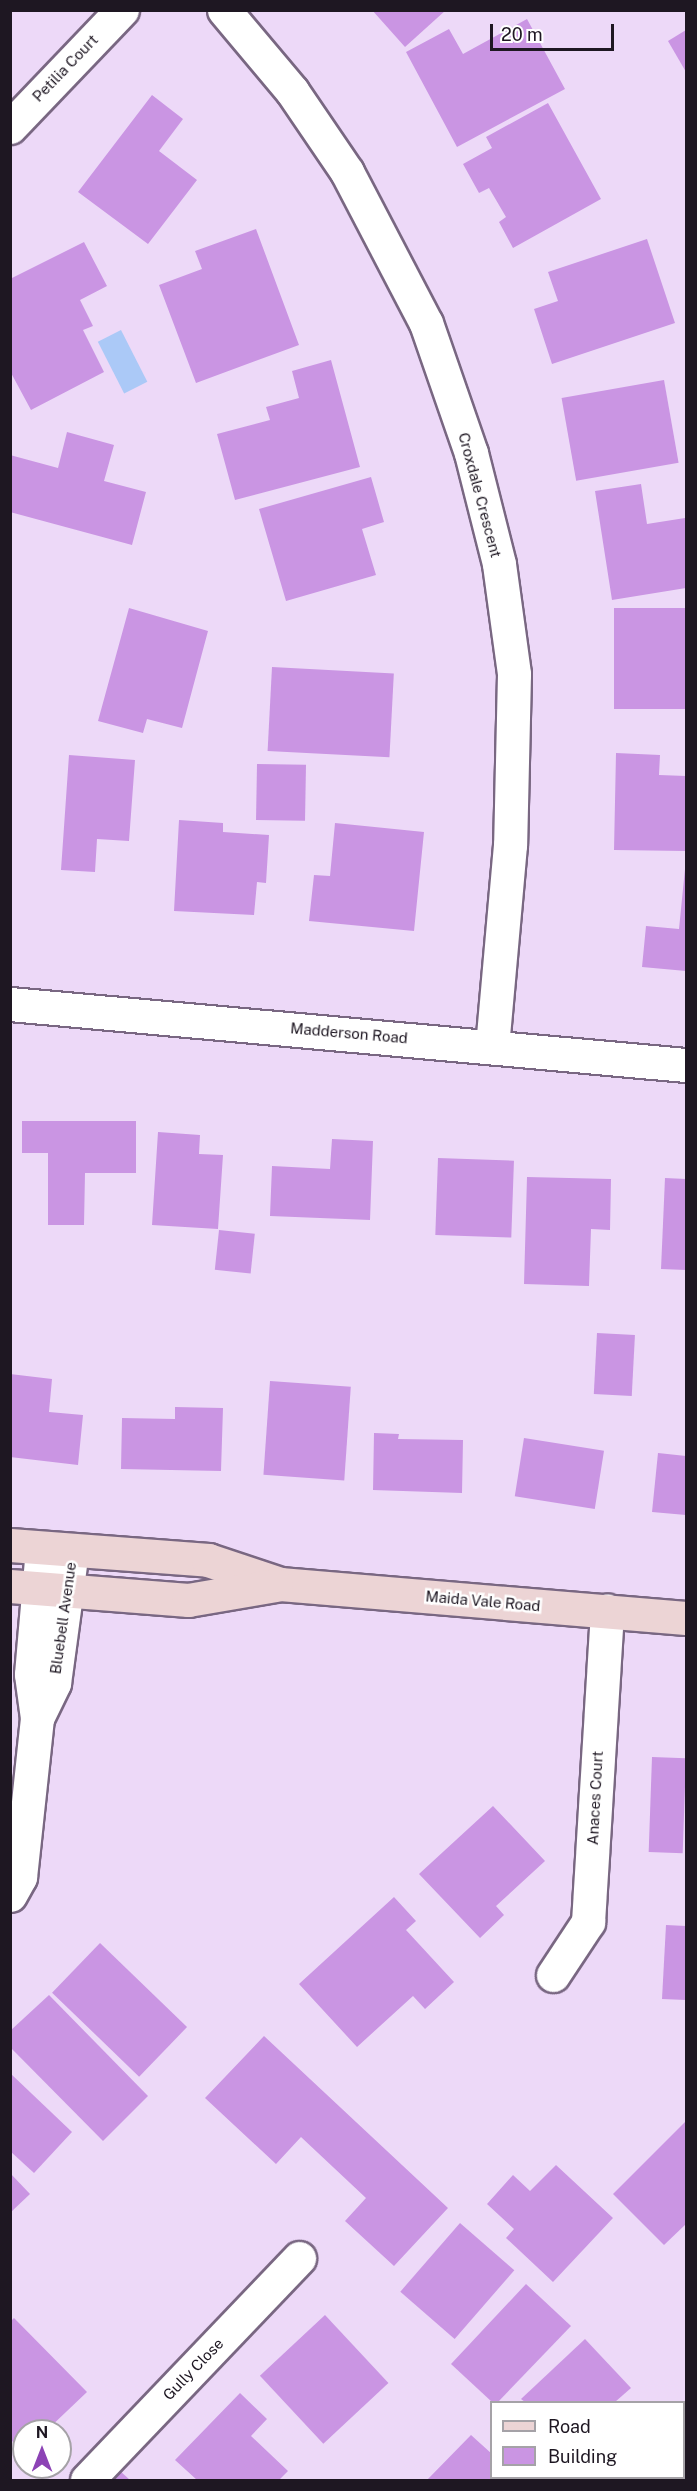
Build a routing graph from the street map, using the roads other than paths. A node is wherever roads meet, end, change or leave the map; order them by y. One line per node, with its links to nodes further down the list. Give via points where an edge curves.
1 (122, 10): 3 (street, Petilia Court)
2 (224, 10): 5 (street, Croxdale Crescent, via 292,91 347,172 426,324 471,453 498,564 514,674 510,845)
3 (10, 127)
4 (10, 1004): 5 (street, Madderson Road)
5 (492, 1045): 6 (street, Madderson Road)
6 (687, 1065)
7 (42, 1548): 8 (main road, Maida Vale Road, via 208,1560); 9 (street, Bluebell Avenue)
8 (280, 1584): 9 (main road, Maida Vale Road, via 188,1599); 10 (main road, Maida Vale Road)
9 (39, 1588): 12 (street, Bluebell Avenue, via 54,1683 37,1718 20,1877)
10 (607, 1611): 11 (main road, Maida Vale Road); 13 (street, Anaces Court, via 588,1922)
11 (687, 1618)
12 (10, 1895)
13 (553, 1975)
14 (299, 2258): 15 (street, Gully Close)
15 (87, 2481)

